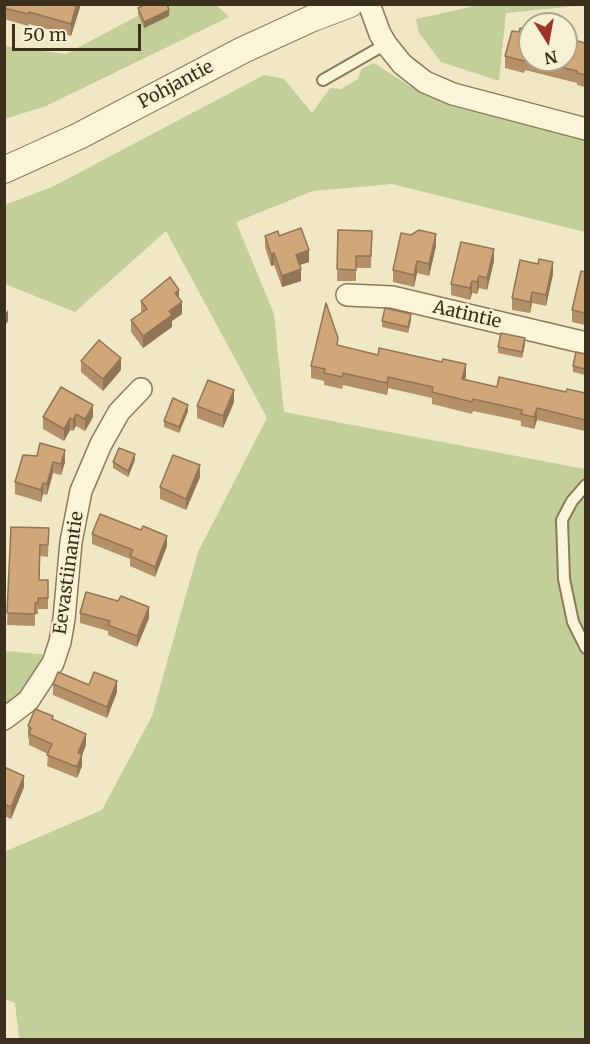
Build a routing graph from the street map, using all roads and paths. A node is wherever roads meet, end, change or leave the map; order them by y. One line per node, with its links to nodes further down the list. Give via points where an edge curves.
1 (350, 4): 6 (street, Pohjantie, via 243,50 79,136)
2 (369, 4): 3 (street)
3 (386, 44): 4 (lane); 5 (street, via 402,64 425,82 453,94)
4 (323, 80)
5 (585, 129)
6 (4, 170)
7 (347, 295): 8 (street, Aatintie, via 392,297)
8 (585, 343)
9 (141, 388): 12 (street, Eevastiinantie, via 119,412 105,436 81,492 71,542 64,619 53,663 28,701)
10 (585, 485): 11 (lane, via 562,520 564,579 573,622)
11 (585, 648)
12 (4, 719)

